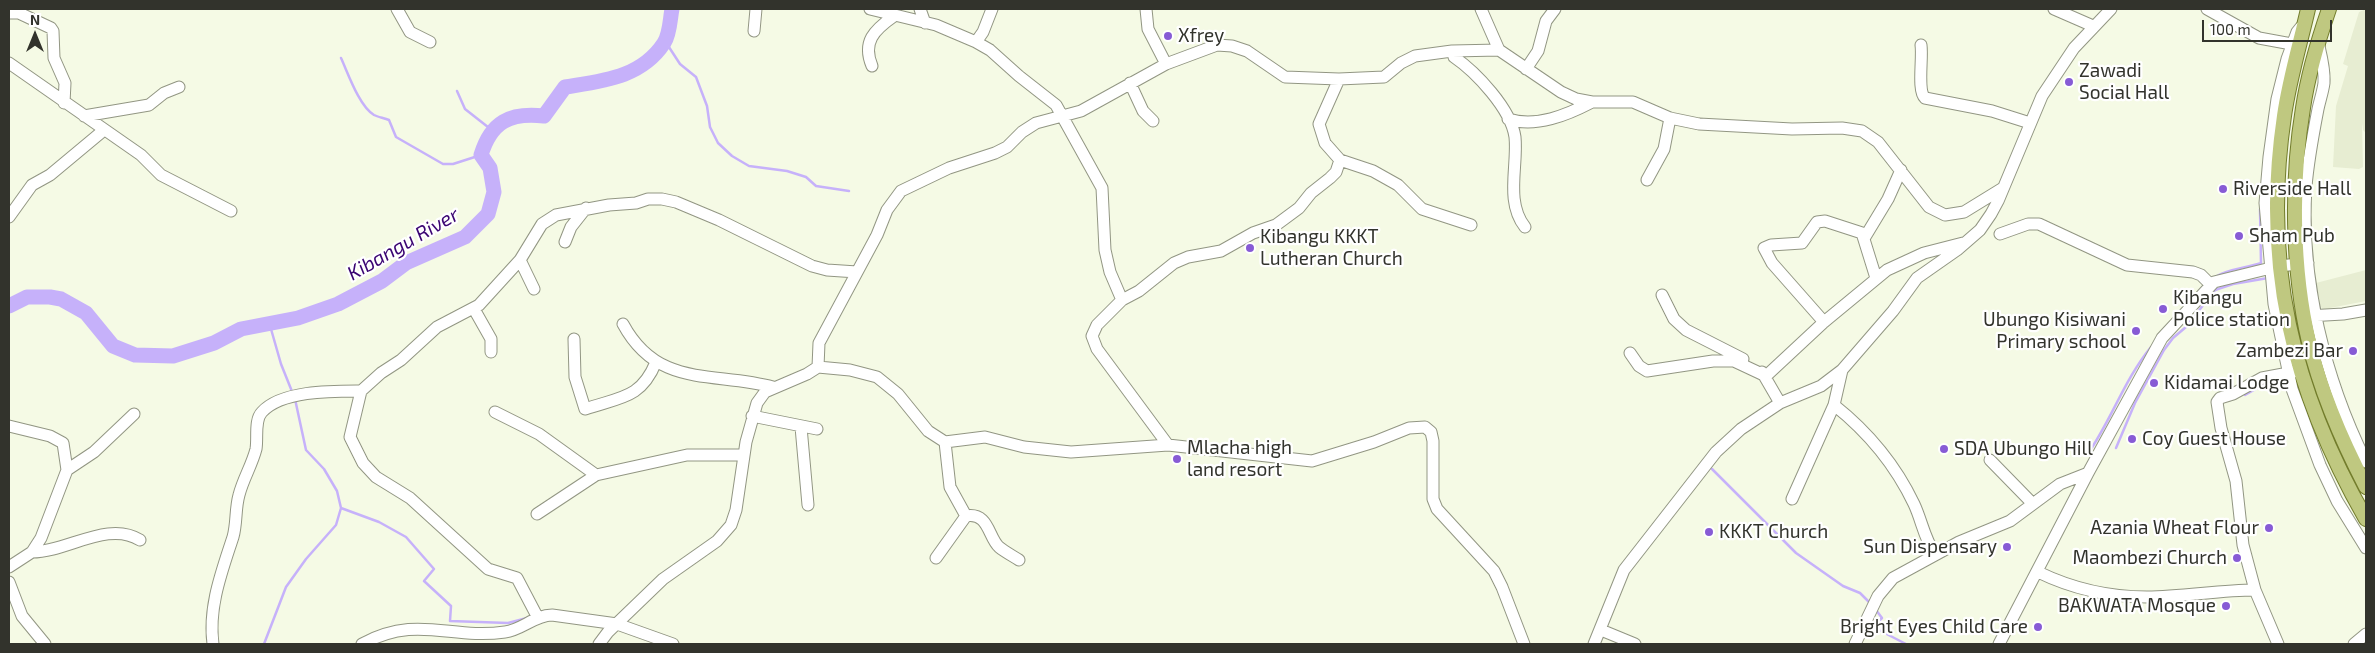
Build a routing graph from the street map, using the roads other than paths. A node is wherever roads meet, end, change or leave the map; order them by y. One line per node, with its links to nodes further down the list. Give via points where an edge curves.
1 (397, 9): 19 (street, via 410,32)
2 (756, 9): 18 (street)
3 (870, 9): 15 (street)
4 (920, 9): 16 (street)
5 (992, 9): 20 (street)
6 (1146, 9): 26 (street, via 1148,29)
7 (1482, 9): 23 (street)
8 (1556, 9): 28 (street, via 1546,21 1538,51)
9 (2054, 9): 17 (street)
10 (2111, 9): 17 (street)
11 (2207, 9): 22 (street, via 2259,38)
12 (2329, 9): 55 (main road, via 2303,107 2296,164 2295,211)
13 (9, 13): 33 (street, via 19,13 51,28 54,58 66,84)
14 (2307, 15): 22 (main road)
15 (894, 16): 16 (street); 27 (street, via 872,35 868,48)
16 (925, 24): 20 (street, via 936,25)
17 (2093, 26): 39 (street, via 2042,96)
18 (754, 31)
19 (430, 42)
20 (976, 42): 35 (street, via 1048,98)
21 (1921, 45): 39 (street, via 1921,93 1924,98 1992,110)
22 (2296, 45): 56 (main road, via 2279,159)
23 (1499, 50): 28 (street); 29 (street, via 1415,56 1401,62 1384,77)
24 (1454, 57): 37 (street, via 1468,66 1492,92)
25 (9, 63): 33 (street)
26 (1166, 64): 29 (street, via 1217,45 1232,46 1247,51 1285,77); 30 (street)
27 (872, 66)
28 (1526, 69): 32 (street, via 1561,92)
29 (1339, 79): 41 (street, via 1319,124 1325,143)
30 (1130, 83): 35 (street, via 1095,104); 38 (street, via 1143,111)
31 (179, 87): 34 (street, via 164,93 149,105)
32 (1592, 102): 36 (street, via 1633,102); 37 (street, via 1539,121 1523,123)
33 (64, 103): 34 (street)
34 (84, 116): 40 (street)
35 (1063, 117): 57 (street, via 1036,123 1001,150 949,168 901,191 887,210); 62 (street, via 1102,188 1105,250)
36 (1670, 118): 42 (street, via 1731,126 1855,129 1878,142); 43 (street, via 1664,150)
37 (1508, 119): 49 (street, via 1515,136 1513,182 1517,211)
38 (1153, 121)
39 (2030, 123): 44 (street)
40 (104, 130): 46 (street, via 141,155 161,175); 47 (street, via 50,175 32,185)
41 (1340, 160): 48 (street, via 1373,171 1398,185 1422,209); 62 (street, via 1336,172 1276,225 1253,233 1221,251 1174,263 1139,291)
42 (1901, 170): 44 (street, via 1928,207 1945,215 1964,212); 51 (street)
43 (1647, 180)
44 (2003, 188): 53 (street, via 1980,230)
45 (586, 208): 52 (street, via 571,227); 54 (street, via 556,215 542,224); 57 (street, via 636,204 648,199 676,202 812,266)
46 (231, 211)
47 (9, 217)
48 (1471, 225)
49 (1525, 226)
50 (2000, 234): 59 (street, via 2028,224 2039,224 2127,265 2193,272)
51 (1865, 237): 58 (street); 66 (street, via 1859,232 1820,221 1802,243 1764,248 1772,263)
52 (565, 242)
53 (1964, 243): 58 (street, via 1913,257); 73 (street, via 1917,278 1894,311)
54 (520, 260): 60 (street); 63 (street)
55 (2303, 263): 56 (street); 65 (main road)
56 (2275, 268): 59 (street); 74 (main road)
57 (857, 272): 72 (street, via 819,343)
58 (1876, 278): 66 (street)
59 (2210, 284): 92 (street, via 2162,338)
60 (534, 289)
61 (1662, 295): 75 (street, via 1674,319 1686,330 1749,361)
62 (1122, 300): 87 (street, via 1097,325 1093,340 1107,364)
63 (474, 309): 69 (street, via 491,339); 77 (street, via 437,327)
64 (2366, 310): 65 (street)
65 (2310, 316): 90 (street, via 2349,426); 94 (main road, via 2309,342 2326,399)
66 (1824, 322): 75 (street)
67 (623, 324): 71 (street, via 631,339)
68 (574, 339): 71 (street, via 576,377 585,409 619,399 641,387 650,377)
69 (491, 352)
70 (1630, 353): 75 (street, via 1647,371 1729,361 1744,364)
71 (656, 362): 76 (street, via 690,376 752,381)
72 (818, 366): 76 (street, via 807,374); 86 (street, via 877,377 898,394 928,431)
73 (1842, 370): 78 (street, via 1821,386); 79 (street)
74 (2294, 372): 100 (main road, via 2340,472); 102 (street, via 2320,465 2337,501); 110 (street, via 2262,378 2217,402 2236,480 2240,530)
75 (1766, 376): 78 (street)
76 (773, 387): 82 (street, via 760,397)
77 (361, 391): 111 (street, via 350,438 368,469 415,502 488,569 517,578); 116 (street, via 294,396 262,412 255,450 239,496 234,531 221,570 213,613)
78 (1780, 403): 113 (street, via 1741,429 1716,452 1624,570)
79 (1834, 405): 95 (street); 104 (street, via 1861,427 1889,462 1914,504 1926,540)
80 (495, 412): 93 (street, via 538,434)
81 (134, 414): 91 (street, via 94,452)
82 (752, 416): 84 (street); 88 (street)
83 (9, 426): 91 (street, via 50,436 63,443)
84 (802, 427): 85 (street); 97 (street)
85 (817, 429)
86 (945, 442): 87 (street, via 985,437 1024,447 1071,452); 99 (street, via 950,487)
87 (1168, 445): 120 (street, via 1312,461 1409,428 1425,427 1431,432 1433,441 1433,499 1437,510 1494,571)
88 (743, 456): 93 (street, via 686,455); 112 (street, via 731,524 717,541 663,579)
89 (1990, 460): 96 (street)
90 (2366, 462)
91 (67, 470): 103 (street, via 45,530)
92 (2088, 473): 96 (street, via 2067,480); 108 (street)
93 (596, 475): 98 (street)
94 (2366, 486)
95 (1792, 499)
96 (2033, 504): 104 (street, via 2010,521)
97 (808, 505)
98 (536, 514)
99 (966, 516): 105 (street); 106 (street, via 984,522 997,546)
100 (2366, 519)
101 (140, 540): 103 (street, via 132,535 115,534)
102 (2366, 548)
103 (32, 552): 107 (street)
104 (1935, 554): 123 (street, via 1893,578 1881,591)
105 (936, 558)
106 (1019, 560)
107 (9, 567)
108 (2038, 572): 110 (street, via 2080,588 2132,596); 124 (street)
109 (9, 582): 115 (street, via 22,616)
110 (2255, 590): 125 (street)
111 (538, 618): 112 (street, via 557,615); 117 (street, via 508,632 487,634 415,629 385,634)
112 (617, 624): 118 (street); 119 (street)
113 (1601, 630): 121 (street); 122 (street)
114 (2366, 634): 126 (street)
115 (45, 644)
116 (214, 644)
117 (362, 644)
118 (599, 644)
119 (673, 644)
120 (1524, 644)
121 (1594, 644)
122 (1635, 644)
123 (1855, 644)
124 (1998, 644)
125 (2278, 644)
126 (2354, 644)

